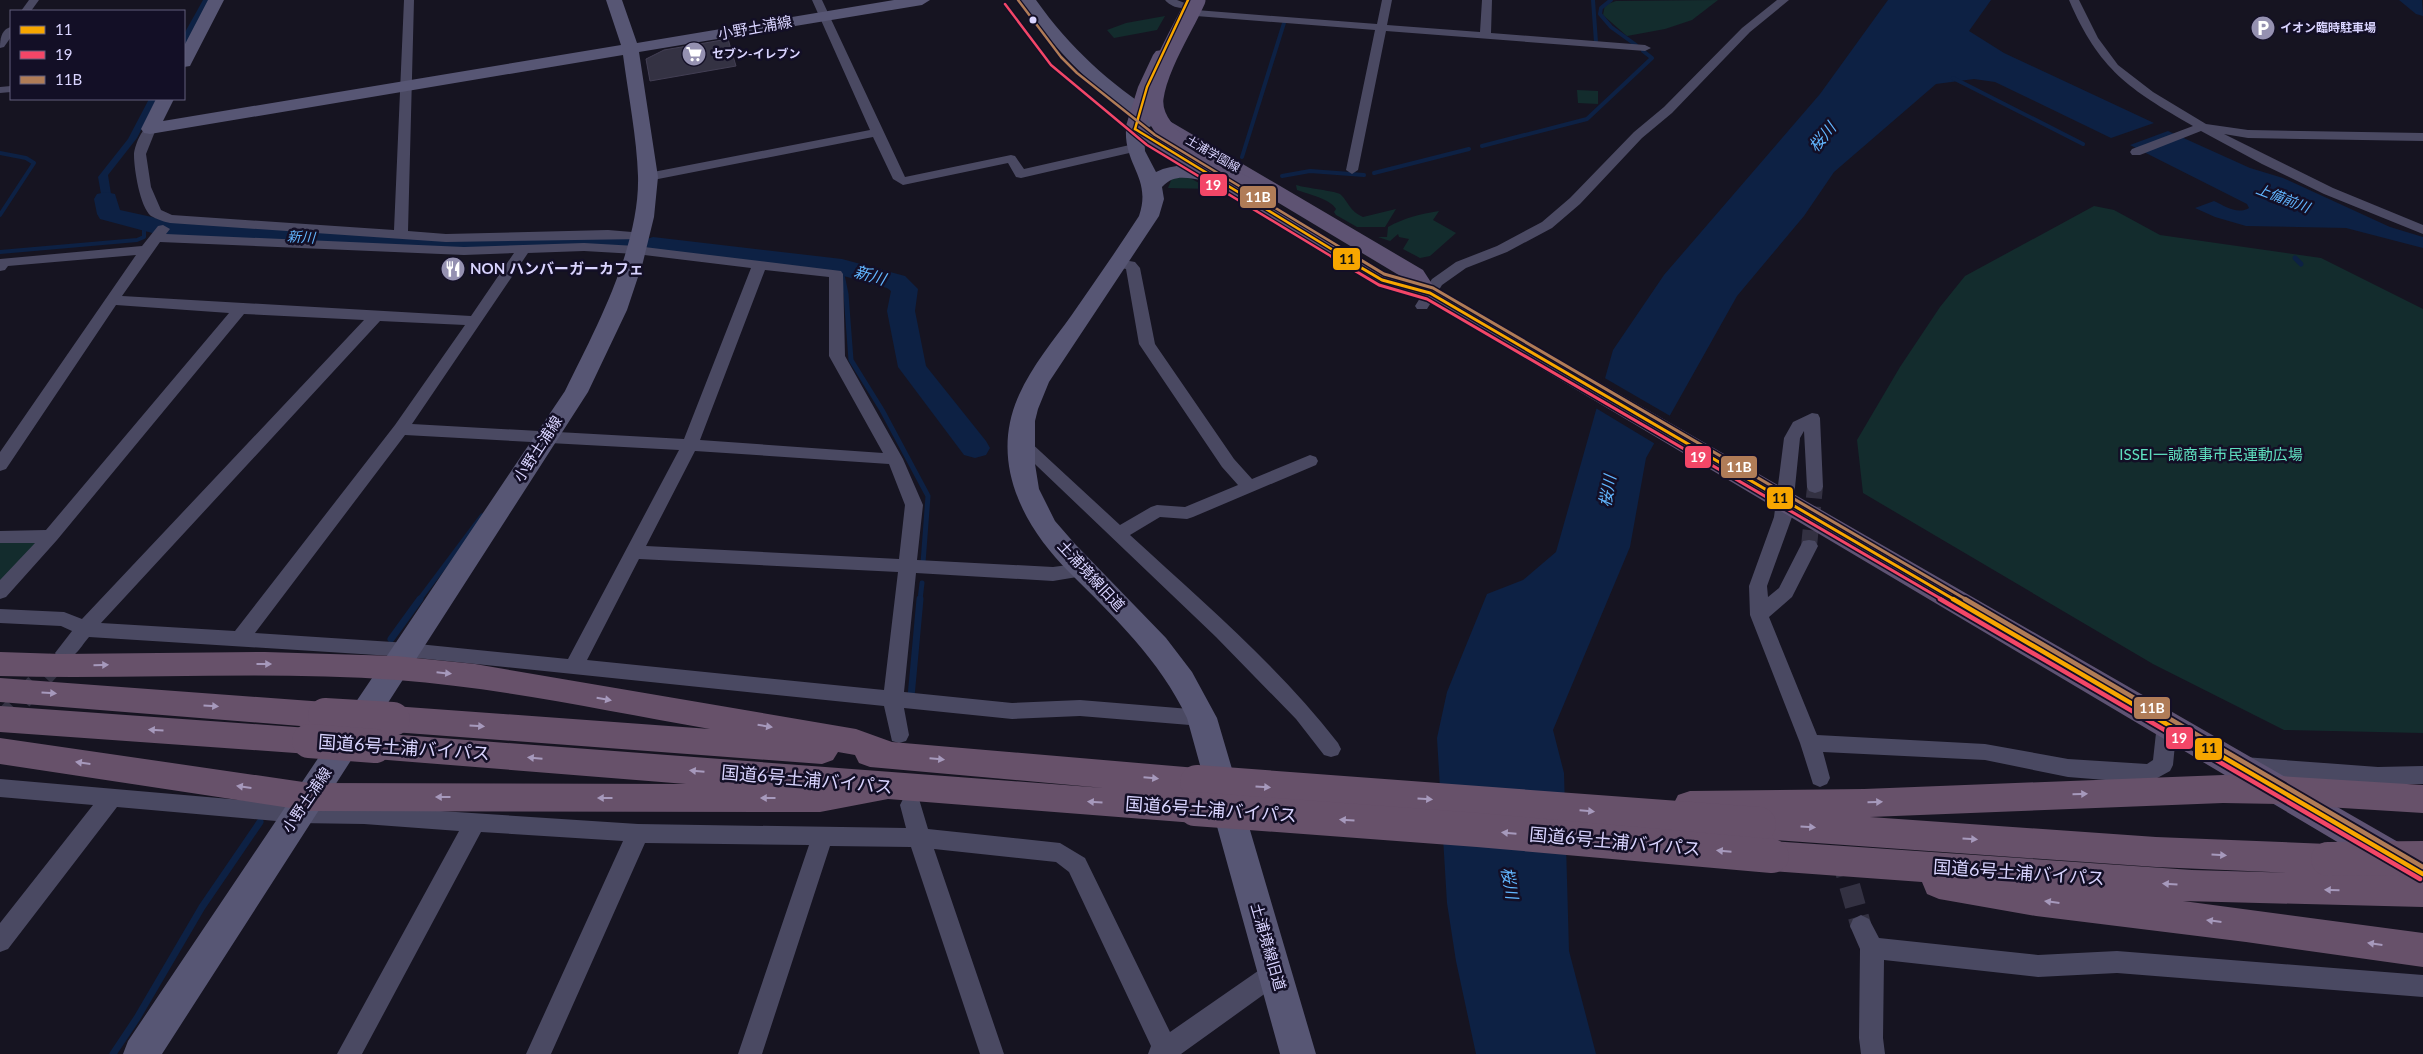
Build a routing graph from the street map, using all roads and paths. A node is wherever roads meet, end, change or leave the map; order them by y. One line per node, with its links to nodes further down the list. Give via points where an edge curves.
1 (216, 0): 20 (street)
2 (409, 0): 21 (street)
3 (614, 0): 18 (street)
4 (817, 0): 13 (street)
5 (922, 0): 13 (street, 小野土浦線)
6 (1010, 0): 23 (street, via 1056,60 1080,84)
7 (1028, 0): 23 (street, via 1071,57)
8 (1387, 0): 14 (street)
9 (1487, 0): 16 (street)
10 (1784, 0): 43 (street, via 1746,30 1668,110 1638,135 1575,202 1547,225 1502,249 1461,265 1437,282)
11 (2074, 0): 24 (street, via 2088,32 2108,60 2143,91)
12 (1189, 3): 14 (street); 23 (main road); 43 (main road, bridge, via 1154,100 1158,120 1176,142)
13 (824, 16): 18 (street, 小野土浦線); 26 (street)
14 (1381, 28): 16 (street); 29 (street)
15 (10, 31): 17 (street)
16 (1485, 36): 19 (street)
17 (0, 45)
18 (630, 48): 21 (street); 31 (street, 小野土浦線)
19 (1645, 48)
20 (185, 60)
21 (405, 86): 25 (street); 35 (street)
22 (164, 100): 25 (street)
23 (1140, 127): 26 (street, via 1021,174 1011,159 903,181 899,179); 30 (main road, 土浦学園線); 32 (street, 土浦境線旧道); 43 (main road, 土浦学園線, via 1408,271)
24 (2202, 127): 27 (street, via 2248,134); 28 (street); 34 (street, via 2353,203)
25 (150, 129): 33 (street, via 140,154 145,187 150,204)
26 (878, 132): 31 (street)
27 (2423, 137)
28 (2136, 152)
29 (1352, 170)
30 (1207, 175): 32 (street, via 1174,172 1158,178); 43 (main road, 土浦学園線, via 1382,280)
31 (648, 177): 36 (street, 小野土浦線)
32 (1152, 185): 39 (street, 土浦境線旧道, via 1155,198 1149,216)
33 (165, 228): 35 (street); 37 (street, via 408,250); 38 (street)
34 (2423, 230)
35 (401, 234): 36 (street, via 455,238 608,234)
36 (638, 243): 37 (street); 40 (street); 48 (street, 小野土浦線, via 616,310 597,351 576,392)
37 (524, 249): 46 (street)
38 (146, 250): 41 (street, via 3,262); 42 (street)
39 (1118, 263): 49 (street, 土浦境線旧道, via 1052,358 1031,396 1023,420); 55 (street, via 1134,268 1147,344 1228,463)
40 (759, 266): 50 (street); 51 (street, via 836,274 838,356)
41 (0, 267)
42 (113, 300): 44 (street); 53 (street)
43 (1432, 300): 56 (main road, 土浦学園線)
44 (240, 309): 45 (street); 58 (street)
45 (376, 316): 46 (street); 67 (street)
46 (474, 320): 47 (street)
47 (401, 429): 48 (street); 68 (street)
48 (546, 437): 50 (street); 70 (street, 小野土浦線)
49 (1022, 444): 57 (street); 63 (street, 土浦境線旧道, via 1026,490 1053,536)
50 (690, 445): 51 (street); 61 (street)
51 (895, 459): 62 (street, via 914,505)
52 (1310, 461): 55 (street)
53 (0, 465)
54 (1815, 487): 56 (street, via 1812,418 1799,426 1792,438 1788,485)
55 (1250, 488): 57 (street, via 1187,513 1157,511)
56 (1771, 493): 65 (street, via 1782,517 1758,586); 77 (main road, 土浦学園線)
57 (1120, 533): 81 (street, via 1303,713)
58 (50, 536): 59 (street); 64 (street)
59 (0, 537)
60 (1809, 546): 65 (street, via 1786,592)
61 (635, 552): 62 (street); 72 (street)
62 (908, 566): 63 (street, via 1053,574); 74 (street)
63 (1084, 570): 75 (street, 土浦境線旧道, via 1163,652 1183,680)
64 (0, 592)
65 (1759, 615): 79 (street)
66 (0, 616): 67 (street, via 64,619)
67 (84, 629): 68 (street); 69 (street)
68 (239, 640): 70 (street)
69 (65, 653)
70 (402, 659): 71 (highway, one-way to 70, via 265,664); 72 (street); 83 (highway, one-way to 83, via 475,676 856,742); 91 (street, 小野土浦線)
71 (0, 664)
72 (574, 666): 74 (street)
73 (0, 690): 78 (highway, 国道6号土浦バイパス, one-way to 78)
74 (893, 700): 75 (street, via 1012,711 1080,708); 83 (street)
75 (1202, 718): 105 (street, 土浦境線旧道)
76 (0, 719): 78 (highway, 国道6号土浦バイパス, one-way to 76)
77 (2167, 724): 79 (street, via 2162,765 2150,773 2068,768 1985,752); 82 (main road, 土浦学園線)
78 (317, 728): 83 (highway, 国道6号土浦バイパス, one-way to 83, bridge, via 393,719); 83 (highway, 国道6号土浦バイパス, one-way to 78, bridge, via 376,746)
79 (1810, 743): 85 (street)
80 (0, 750): 91 (highway, one-way to 80)
81 (1331, 750)
82 (2239, 766): 84 (street, via 2275,766 2386,778); 87 (main road, 土浦学園線)
83 (896, 770): 88 (highway, 国道6号土浦バイパス); 91 (highway, one-way to 91, via 820,798); 96 (street)
84 (2423, 775)
85 (1820, 778)
86 (0, 788): 89 (street)
87 (2279, 790): 90 (highway); 92 (highway, one-way to 87, via 1864,803 2188,790); 99 (main road, 土浦学園線)
88 (1196, 796): 92 (highway, 国道6号土浦バイパス, one-way to 92, bridge, via 1649,816 1689,805); 97 (highway, 国道6号土浦バイパス, one-way to 88, bridge, via 1488,831)
89 (112, 797): 91 (street); 102 (street)
90 (2423, 799)
91 (304, 805): 93 (street, via 364,815); 108 (street, 小野土浦線)
92 (1758, 814): 98 (highway, 国道6号土浦バイパス, one-way to 98, bridge, via 2156,852)
93 (475, 822): 94 (street); 109 (street)
94 (638, 833): 95 (street); 110 (street)
95 (822, 838): 96 (street); 111 (street)
96 (919, 838): 107 (street, via 1060,853 1078,865); 112 (street)
97 (1784, 857): 100 (highway, 国道6号土浦バイパス, one-way to 97, via 2192,886); 104 (highway, one-way to 97, via 2036,900)
98 (2423, 858)
99 (2423, 874)
100 (2423, 891)
101 (1861, 926): 103 (street)
102 (0, 941)
103 (1872, 948): 106 (street, via 2038,966 2117,962); 114 (street)
104 (2423, 950)
105 (1276, 972): 107 (street); 113 (street, 土浦境線旧道)
106 (2423, 986)
107 (1163, 1052)
108 (141, 1054)
109 (349, 1054)
110 (538, 1054)
111 (750, 1054)
112 (992, 1054)
113 (1298, 1054)
114 (1874, 1054)

